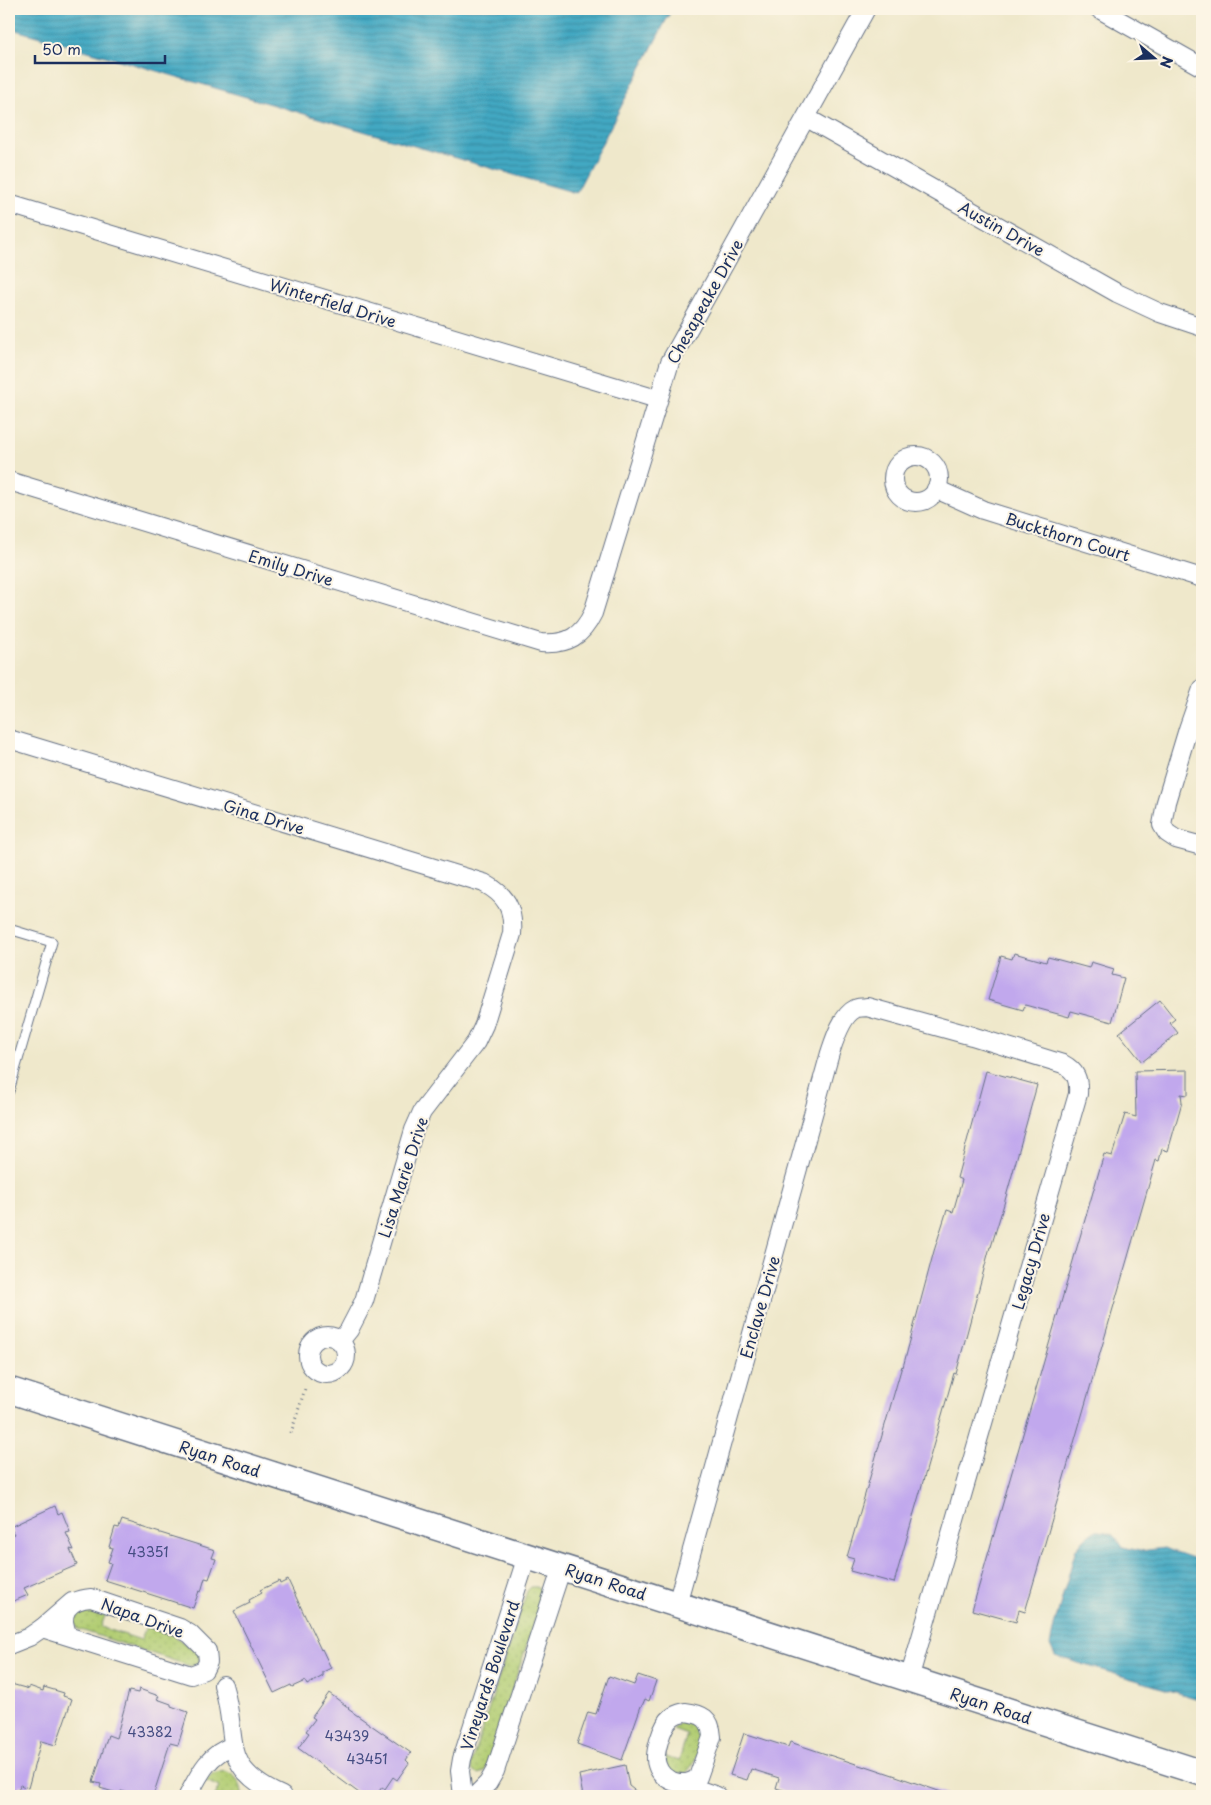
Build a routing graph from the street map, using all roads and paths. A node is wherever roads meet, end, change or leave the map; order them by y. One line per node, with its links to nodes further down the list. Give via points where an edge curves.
1 (866, 9): 4 (street, Chesapeake Drive)
2 (1099, 9): 3 (street)
3 (1202, 67)
4 (807, 118): 6 (street, Austin Drive, via 1117,293 1160,313); 7 (street, Chesapeake Drive, via 678,346)
5 (9, 204): 7 (street, Winterfield Drive)
6 (1202, 327)
7 (658, 399): 11 (street, Chesapeake Drive, via 594,613)
8 (9, 481): 11 (street, Emily Drive, via 541,643 565,642)
9 (936, 489): 10 (street, Buckthorn Court, via 983,510)
10 (1202, 578)
11 (574, 637)
12 (1200, 694): 14 (street, via 1166,802 1162,825 1176,839)
13 (9, 738): 15 (street, Gina Drive, via 484,883 503,896)
14 (1202, 846)
15 (510, 908): 19 (street, Lisa Marie Drive, via 513,920 510,942 484,1025 476,1042 422,1112 364,1301)
16 (9, 930): 18 (lane, via 52,942)
17 (849, 1014): 26 (street, Enclave Drive, via 837,1031 830,1053); 32 (street, Legacy Drive, via 855,1008 867,1007 972,1036 1063,1064 1077,1076 1079,1084)
18 (9, 1091)
19 (340, 1341)
20 (305, 1389): 22 (path)
21 (9, 1390): 23 (main road, Ryan Road)
22 (291, 1434)
23 (528, 1556): 24 (main road, Ryan Road); 41 (street, Vineyards Boulevard, via 462,1759)
24 (562, 1567): 26 (main road, Ryan Road); 42 (street, via 495,1771)
25 (72, 1602): 27 (street); 28 (street, via 63,1621); 30 (street, Napa Drive, via 91,1598 180,1628 199,1641)
26 (677, 1604): 32 (main road, Ryan Road)
27 (42, 1628): 28 (street); 29 (street)
28 (68, 1636): 31 (street)
29 (9, 1645)
30 (207, 1652): 31 (street, via 207,1667); 33 (street, Napa Drive)
31 (192, 1675): 33 (street)
32 (909, 1679): 36 (main road, Ryan Road)
33 (223, 1685): 34 (street, Napa Drive)
34 (233, 1746): 38 (street, Napa Drive, via 240,1764); 39 (street, via 214,1755)
35 (704, 1763): 37 (street, via 693,1781); 37 (street, via 712,1737 710,1724 698,1714 677,1714 664,1726 656,1753 657,1766 664,1776); 43 (street, via 704,1779)
36 (1202, 1773)
37 (676, 1782): 43 (street)
38 (259, 1791): 40 (street, Napa Drive)
39 (188, 1796)
40 (282, 1796)
41 (463, 1796)
42 (475, 1796)
43 (714, 1796)

